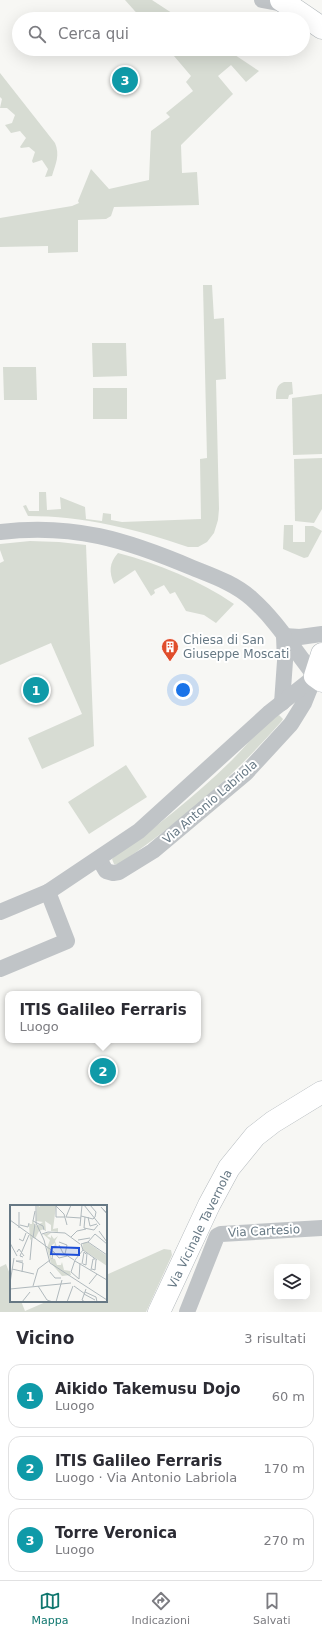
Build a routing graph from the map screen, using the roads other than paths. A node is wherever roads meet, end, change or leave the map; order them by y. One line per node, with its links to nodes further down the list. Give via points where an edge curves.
1 (262, 0): 2 (street)
2 (285, 3): 3 (street)
3 (298, 12)
4 (310, 20): 5 (street)
5 (322, 28)
6 (0, 532): 8 (street, via 24,529 80,532 152,550 218,578 241,591 268,615)
7 (322, 634): 8 (street)
8 (284, 636): 10 (street); 11 (street)
9 (322, 654): 10 (street, Via Antonio Labriola)
10 (320, 676): 11 (street, Via Antonio Labriola); 12 (street, Via Antonio Labriola, via 291,724 246,773 153,851 113,873 106,871)
11 (282, 703): 12 (street, Via Antonio Labriola, via 139,831)
12 (99, 860): 13 (street, Via Antonio Labriola)
13 (48, 892): 14 (street, Via Antonio Labriola); 15 (street, via 67,941)
14 (0, 912)
15 (0, 969)
16 (322, 1092): 18 (street, Via Vicinale Tavernola, via 255,1136 229,1168)
17 (322, 1228): 19 (street, Via Cartesio, via 217,1236)
18 (159, 1312)
19 (187, 1312)

